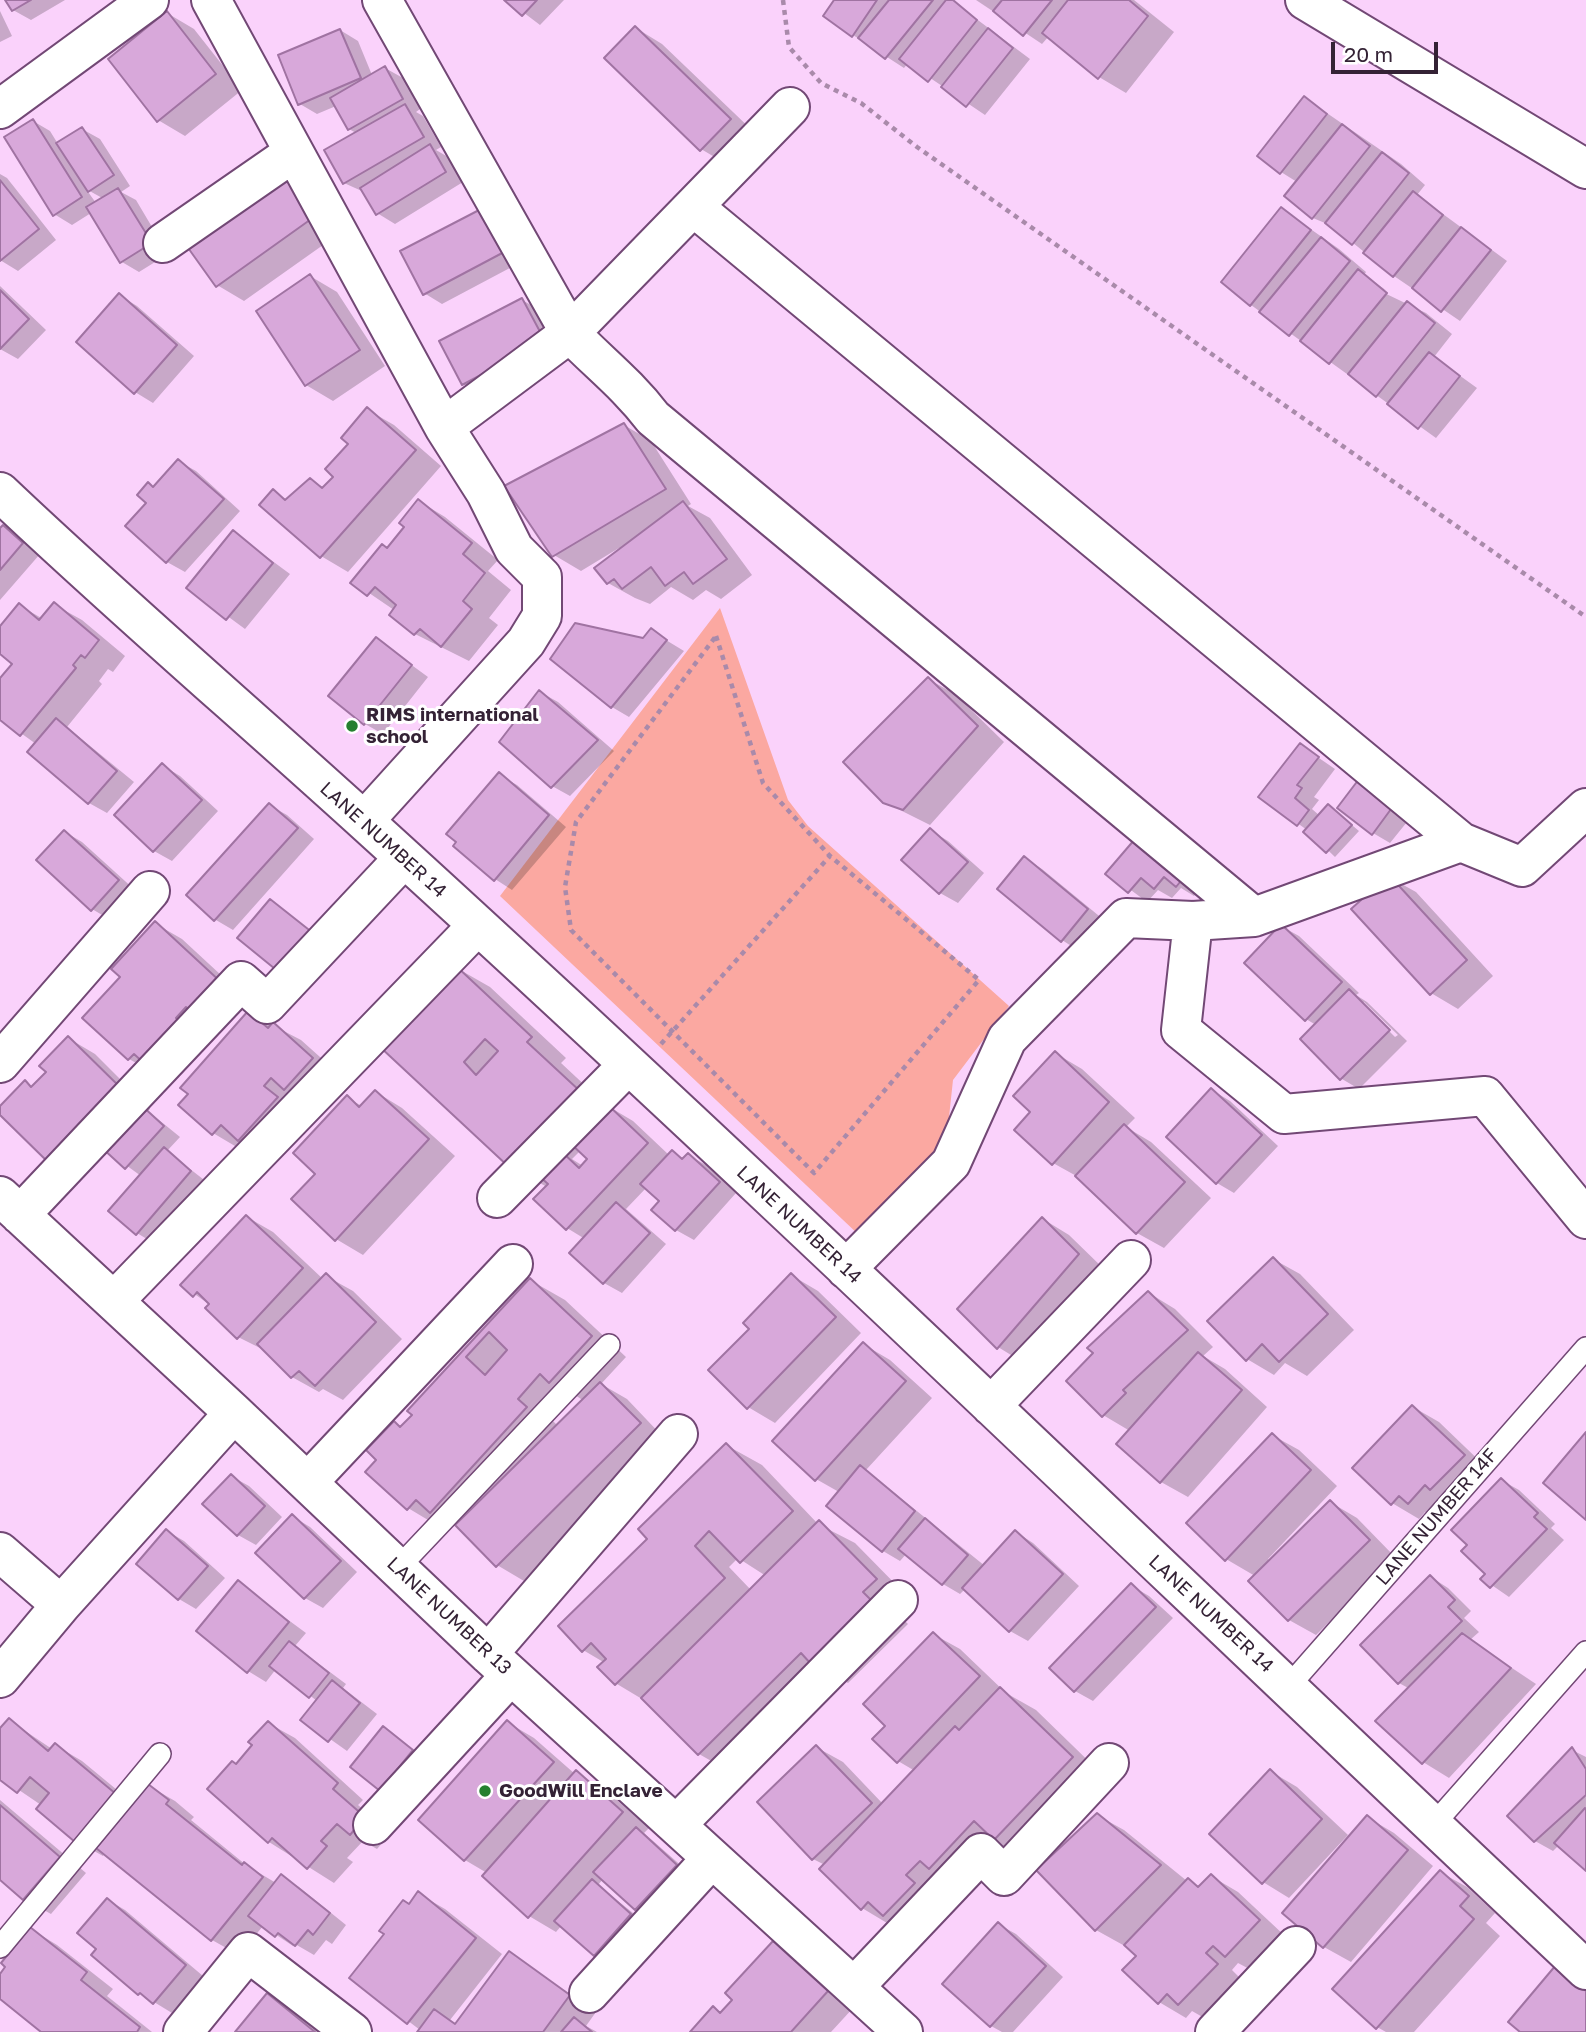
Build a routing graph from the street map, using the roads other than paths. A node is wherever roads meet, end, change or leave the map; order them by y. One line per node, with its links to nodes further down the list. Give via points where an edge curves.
1 (149, 0): 6 (street)
2 (211, 0): 7 (street)
3 (382, 0): 11 (street)
4 (1305, 0): 8 (street)
5 (790, 107): 9 (street)
6 (0, 109)
7 (293, 153): 10 (street); 12 (street)
8 (1586, 169)
9 (695, 208): 11 (street); 16 (street)
10 (163, 243)
11 (570, 333): 12 (street); 19 (street, via 629,387 653,418)
12 (444, 427): 15 (street, via 486,493 514,549 542,577 542,616 526,642)
13 (0, 492): 15 (street, LANE NUMBER 14, via 116,602)
14 (1586, 808): 16 (street, via 1522,867)
15 (364, 821): 17 (street, LANE NUMBER 14)
16 (1461, 842): 19 (street)
17 (404, 858): 21 (street, LANE NUMBER 14); 25 (street, via 267,1004 241,981)
18 (150, 891): 22 (street)
19 (1254, 917): 20 (street)
20 (1193, 921): 26 (street, via 1181,1030 1284,1114 1485,1096); 29 (street, via 1126,918 1007,1038 951,1163)
21 (477, 926): 23 (street, LANE NUMBER 14); 30 (street)
22 (0, 1063)
23 (631, 1070): 24 (street); 29 (street, LANE NUMBER 14)
24 (497, 1198)
25 (10, 1206): 30 (street, LANE NUMBER 13)
26 (1586, 1219)
27 (1131, 1260): 33 (street)
28 (513, 1264): 36 (street)
29 (846, 1269): 33 (street, LANE NUMBER 14)
30 (114, 1301): 34 (street, LANE NUMBER 13)
31 (609, 1345): 38 (lane)
32 (1586, 1348): 44 (lane, LANE NUMBER 14F)
33 (991, 1406): 44 (street, LANE NUMBER 14)
34 (234, 1413): 36 (street, LANE NUMBER 13); 40 (street)
35 (678, 1434): 42 (street)
36 (308, 1482): 38 (street, LANE NUMBER 13)
37 (0, 1552): 40 (street)
38 (398, 1568): 42 (street, LANE NUMBER 13)
39 (898, 1600): 48 (street)
40 (61, 1605): 43 (street)
41 (1586, 1652): 49 (lane)
42 (500, 1664): 47 (street); 48 (street, LANE NUMBER 13)
43 (0, 1678)
44 (1288, 1687): 49 (street, LANE NUMBER 14)
45 (160, 1754): 51 (lane)
46 (1109, 1763): 54 (street, via 1004,1876 981,1853)
47 (373, 1825)
48 (676, 1825): 50 (street, LANE NUMBER 13)
49 (1434, 1825): 53 (street, LANE NUMBER 14)
50 (712, 1858): 54 (street, LANE NUMBER 13); 55 (street)
51 (0, 1947)
52 (1296, 1947): 59 (street)
53 (1583, 1961)
54 (854, 1987): 58 (street, LANE NUMBER 13)
55 (589, 1993)
56 (183, 2032): 57 (street, via 247,1952)
57 (352, 2032)
58 (903, 2032)
59 (1215, 2032)

